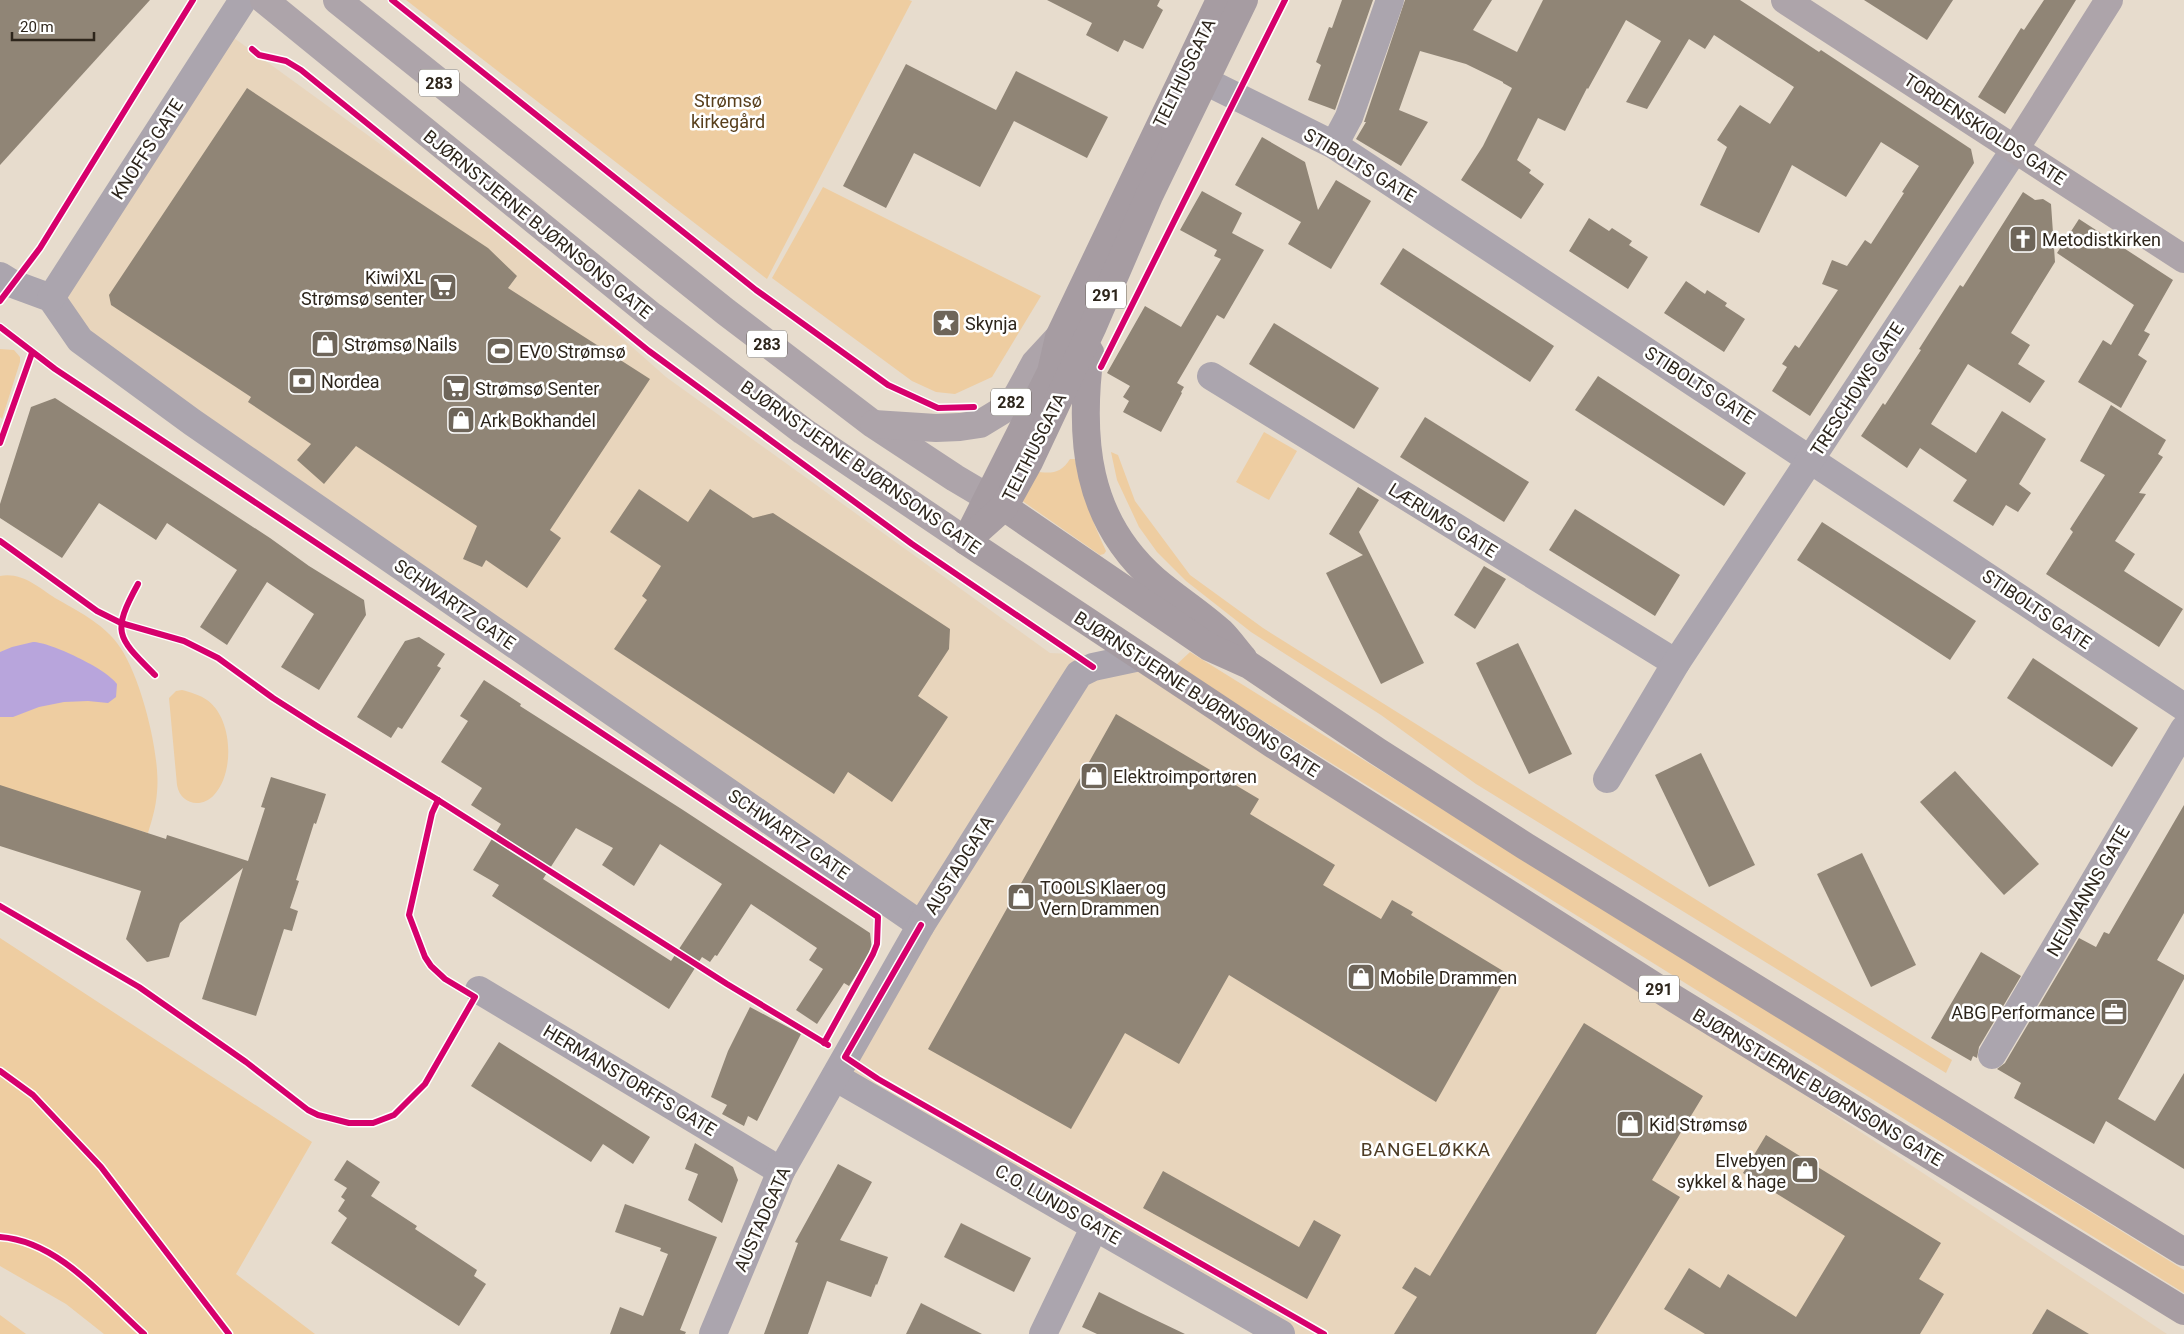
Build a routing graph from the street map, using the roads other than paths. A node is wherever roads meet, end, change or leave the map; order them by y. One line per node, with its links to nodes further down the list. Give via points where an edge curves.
1 (244, 0): 14 (street, KNOFFS GATE)
2 (264, 0): 21 (main road, BJØRNSTJERNE BJØRNSONS GATE / 283, via 652,316 803,431)
3 (337, 0): 18 (main road, 283, via 726,312)
4 (1220, 0): 16 (highway, TELTHUSGATA / 291)
5 (1244, 0): 9 (highway, TELTHUSGATA / 291)
6 (1390, 0): 10 (street, via 1349,117)
7 (1785, 0): 11 (main road, TORDENSKIOLDS GATE)
8 (2109, 0): 11 (main road, TRESCHOWS GATE)
9 (1205, 81): 10 (street, STIBOLTS GATE); 15 (highway, TELTHUSGATA / 291, via 1149,196)
10 (1334, 145): 19 (street, STIBOLTS GATE)
11 (2015, 149): 12 (main road, TORDENSKIOLDS GATE); 19 (street, TRESCHOWS GATE)
12 (2184, 259)
13 (0, 276): 14 (street)
14 (51, 298): 28 (street, SCHWARTZ GATE, via 80,340 192,422)
15 (1093, 326): 20 (highway, TELTHUSGATA / 291, via 1028,462); 24 (highway, TELTHUSGATA / 291, via 1084,415 1088,460 1102,507 1132,557 1154,579 1222,633)
16 (1058, 337): 18 (main road, TELTHUSGATA / 282, via 1036,363 1017,396 1003,410 980,424 936,428); 20 (highway, TELTHUSGATA / 291, via 1051,372)
17 (1211, 376): 23 (street, LÆRUMS GATE)
18 (873, 424): 20 (main road, 283)
19 (1811, 459): 23 (street, TRESCHOWS GATE); 25 (street, STIBOLTS GATE)
20 (996, 502): 21 (highway, TELTHUSGATA / 291); 24 (highway, 291, via 1209,648)
21 (966, 541): 22 (highway, BJØRNSTJERNE BJØRNSONS GATE / 291)
22 (1140, 657): 28 (street, AUSTADGATA, via 1092,667 1079,674); 35 (highway, BJØRNSTJERNE BJØRNSONS GATE / 291, via 1274,746 1675,999)
23 (1676, 663): 27 (street, TRESCHOWS GATE)
24 (1249, 665): 34 (highway, 291, via 1525,846)
25 (2184, 707)
26 (2184, 729): 30 (street, NEUMANNS GATE)
27 (1607, 779)
28 (921, 925): 31 (street, AUSTADGATA)
29 (478, 990): 32 (street, HERMANSTORFFS GATE)
30 (1992, 1054)
31 (834, 1076): 32 (street, AUSTADGATA); 33 (street, C.O. LUNDS GATE)
32 (781, 1171): 36 (street, AUSTADGATA)
33 (1095, 1226): 37 (street); 38 (street, C.O. LUNDS GATE)
34 (2184, 1252)
35 (2184, 1311)
36 (713, 1334)
37 (1043, 1334)
38 (1281, 1334)

